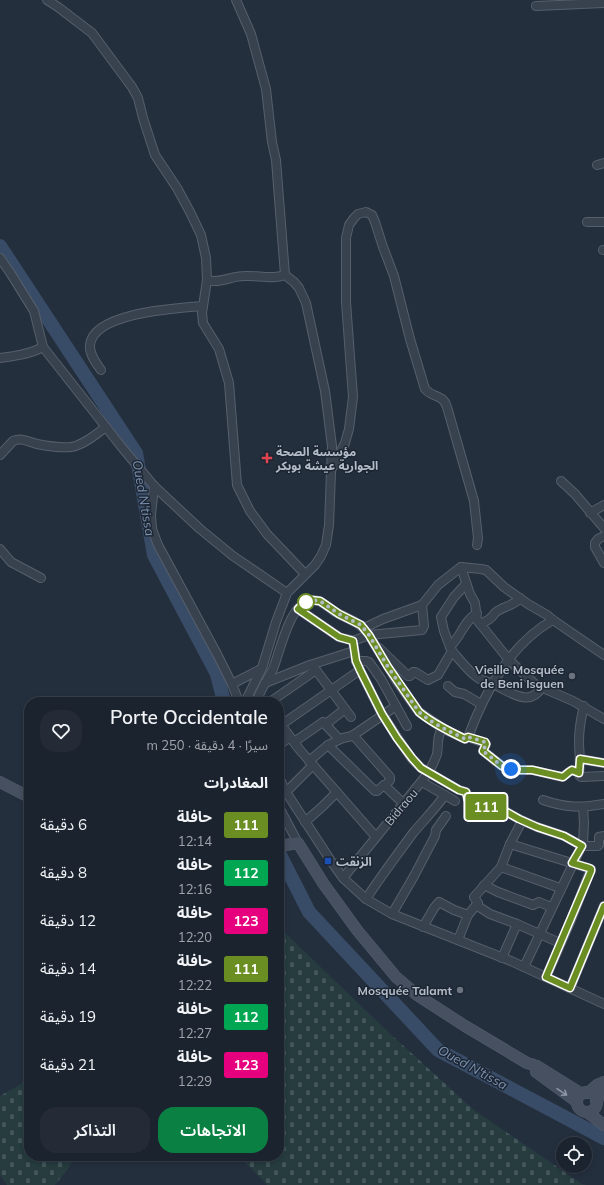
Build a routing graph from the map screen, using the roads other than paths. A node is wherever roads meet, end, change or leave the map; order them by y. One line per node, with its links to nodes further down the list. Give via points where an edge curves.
1 (48, 0): 9 (street, via 92,33 136,93 155,155 201,235 206,258)
2 (236, 0): 8 (street, via 251,34 266,88 276,160)
3 (604, 3): 4 (street)
4 (536, 6)
5 (588, 222): 6 (street)
6 (604, 222)
7 (0, 258): 11 (street, via 34,311)
8 (285, 275): 9 (street, via 243,276 222,281); 16 (street, via 299,288 308,310 329,418)
9 (206, 280): 10 (street)
10 (203, 306): 13 (street, via 145,312 105,326 98,331 90,344 90,351); 27 (street, via 203,323 219,349 229,383 240,494 267,534)
11 (43, 347): 12 (street, via 37,351); 14 (street)
12 (0, 358)
13 (100, 370)
14 (106, 427): 15 (street, via 88,440 71,447 57,447 19,439 13,441); 18 (street)
15 (0, 455)
16 (332, 470): 23 (street, via 345,443 353,397 346,302 346,238 349,225 354,218 366,212 372,215 394,276 425,389 429,394 445,401 474,501); 27 (street, via 326,545 321,556)
17 (561, 481): 20 (street)
18 (154, 486): 30 (street, via 233,556); 48 (street, via 151,516 152,529 158,545)
19 (604, 505): 20 (street)
20 (590, 513): 21 (street)
21 (604, 528)
22 (604, 536): 25 (street, via 595,543)
23 (477, 545)
24 (0, 550): 28 (street, via 16,565)
25 (604, 563)
26 (461, 567): 29 (street); 31 (street, via 486,570); 32 (street, via 438,585)
27 (305, 574): 30 (street)
28 (41, 578)
29 (466, 584): 34 (street); 40 (street, via 441,617)
30 (287, 593): 45 (street)
31 (520, 598): 35 (street); 36 (street)
32 (422, 605): 37 (street, via 383,619); 37 (street, via 423,630)
33 (298, 609): 37 (street, via 310,600 320,601 358,623); 38 (street, via 339,637); 47 (street, via 292,617)
34 (477, 613): 36 (street); 40 (street, via 467,620)
35 (553, 620): 42 (street); 43 (street, via 529,636)
36 (480, 624): 43 (street)
37 (366, 632): 38 (street); 39 (street)
38 (353, 641): 41 (street)
39 (376, 647): 40 (street, via 408,676 415,672 428,680 438,675); 67 (street, via 414,706)
40 (451, 649): 49 (street, via 478,678)
41 (354, 652): 44 (street); 47 (street, via 310,665)
42 (604, 655)
43 (508, 660): 49 (street); 51 (street, via 529,680)
44 (356, 661): 46 (street); 58 (street, via 369,662)
45 (262, 668): 48 (street); 54 (street)
46 (360, 670): 52 (street); 61 (street)
47 (265, 683): 55 (street)
48 (232, 684): 53 (street)
49 (493, 684): 51 (street, via 520,697 531,696); 57 (street)
50 (448, 686): 57 (street)
51 (542, 687): 59 (street)
52 (330, 690): 56 (street, via 315,670); 60 (street); 64 (street)
53 (237, 697)
54 (248, 697)
55 (258, 697)
56 (277, 697)
57 (481, 704): 70 (street)
58 (396, 706): 61 (street); 66 (street)
59 (584, 706): 63 (street); 75 (street, via 580,732)
60 (345, 709): 62 (street); 65 (street)
61 (382, 714): 69 (street); 78 (street, via 412,758)
62 (351, 717)
63 (604, 719)
64 (284, 721)
65 (326, 724): 71 (street); 72 (street, via 322,722)
66 (407, 726)
67 (442, 728): 70 (street, via 465,739); 78 (street, Bidraou)
68 (284, 729): 72 (street)
69 (353, 735): 71 (street); 83 (street, via 390,777)
70 (468, 737): 79 (street, via 485,742 483,751 502,766 562,777 572,770)
71 (339, 739): 74 (street)
72 (292, 740): 73 (street); 76 (street)
73 (284, 744)
74 (328, 745): 76 (street); 83 (street, via 375,791)
75 (580, 759): 77 (street); 79 (street)
76 (311, 763): 85 (street); 86 (street)
77 (604, 763)
78 (429, 772): 82 (street, Bidraou); 96 (street, via 466,792 468,800 503,810)
79 (579, 773): 80 (street, via 582,777)
80 (604, 776)
81 (0, 782): 87 (main road)
82 (422, 782): 88 (street); 91 (street, Bidraou)
83 (385, 786): 91 (street)
84 (284, 788): 85 (street)
85 (286, 792): 97 (street)
86 (337, 792): 97 (street); 99 (street)
87 (24, 794)
88 (444, 795): 90 (street); 109 (street)
89 (543, 800): 93 (street, via 562,806)
90 (455, 801)
91 (404, 804): 99 (street, Bidraou)
92 (604, 804): 93 (street)
93 (583, 807): 103 (street)
94 (284, 816): 100 (street)
95 (446, 816): 113 (street, via 436,830)
96 (522, 820): 101 (street); 103 (street, via 564,836)
97 (305, 822): 106 (street)
98 (604, 836): 103 (street, via 599,837 598,846)
99 (376, 837): 106 (street, Bidraou)
100 (298, 843): 102 (main road); 127 (main road, via 322,883 396,977 417,995 459,1023 527,1063 538,1066)
101 (510, 844): 104 (street); 105 (street)
102 (284, 845)
103 (582, 846): 104 (street)
104 (572, 863): 108 (street); 119 (street, via 591,870)
105 (501, 867): 107 (street); 108 (street)
106 (343, 878): 109 (street)
107 (484, 885): 110 (street, via 474,897 478,902); 112 (street, via 533,905 539,902)
108 (560, 888): 112 (street)
109 (366, 899): 113 (street)
110 (476, 905): 114 (street); 115 (street, via 490,914)
111 (604, 906): 123 (street)
112 (551, 907): 117 (street)
113 (392, 914): 116 (street)
114 (468, 915): 116 (street, via 439,902); 118 (street)
115 (517, 924): 117 (street); 120 (street)
116 (423, 927): 118 (street)
117 (539, 934): 119 (street); 121 (street)
118 (458, 940): 120 (street)
119 (560, 943): 122 (street)
120 (502, 958): 121 (street)
121 (524, 967): 122 (street)
122 (546, 977): 123 (street)
123 (570, 988): 124 (street)
124 (604, 1004)
125 (604, 1082): 127 (main road)
126 (604, 1091): 128 (main road)
127 (582, 1096): 128 (main road, via 593,1095); 129 (main road, via 579,1108)
128 (596, 1102): 129 (main road, via 593,1110); 130 (main road)
129 (587, 1112): 131 (main road)
130 (604, 1113)
131 (604, 1125)

